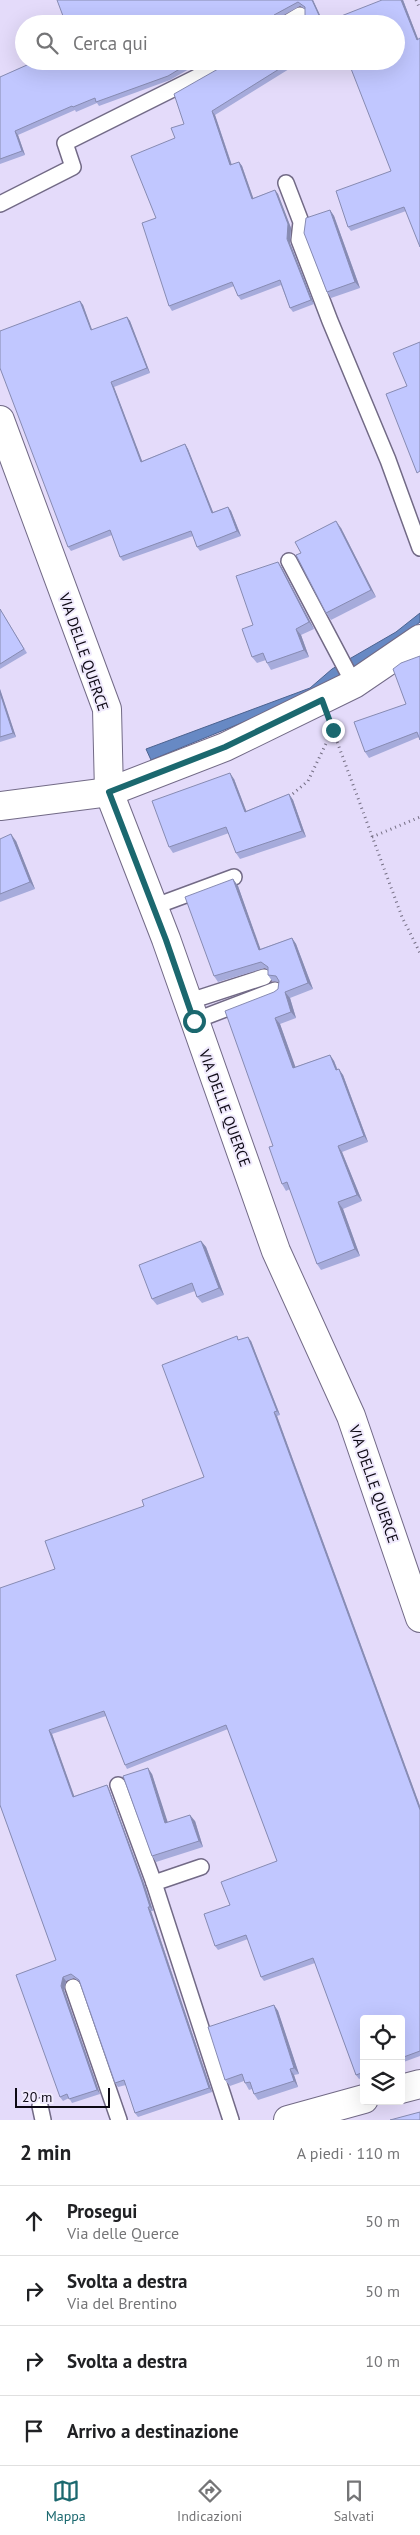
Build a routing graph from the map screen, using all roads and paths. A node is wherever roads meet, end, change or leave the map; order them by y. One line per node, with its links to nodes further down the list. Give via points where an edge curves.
1 (416, 0): 2 (path)
2 (420, 9)
3 (209, 70): 5 (lane, via 65,143 74,167)
4 (286, 183): 7 (lane, via 301,222 299,240)
5 (0, 204)
6 (0, 420): 13 (street, VIA DELLE QUERCE, via 107,708)
7 (420, 548)
8 (289, 561): 10 (lane)
9 (420, 640): 10 (street)
10 (354, 684): 11 (street)
11 (322, 700): 12 (path); 13 (street, via 225,747)
12 (333, 730): 14 (path, via 308,781); 17 (path)
13 (109, 792): 15 (street); 19 (street, VIA DELLE QUERCE)
14 (289, 796)
15 (0, 806)
16 (420, 817): 17 (path)
17 (372, 837): 20 (path, via 402,917)
18 (234, 877): 19 (lane)
19 (153, 907): 23 (street, VIA DELLE QUERCE)
20 (420, 953)
21 (264, 977): 23 (lane)
22 (275, 990): 23 (lane)
23 (191, 1012): 24 (street, VIA DELLE QUERCE, via 276,1251 351,1416)
24 (420, 1618)
25 (118, 1785): 27 (lane)
26 (201, 1866): 27 (lane)
27 (154, 1883): 33 (lane)
28 (73, 1987): 32 (lane)
29 (420, 2084): 30 (street)
30 (405, 2088)
31 (360, 2100): 34 (street)
32 (119, 2120)
33 (231, 2120)
34 (288, 2120)

